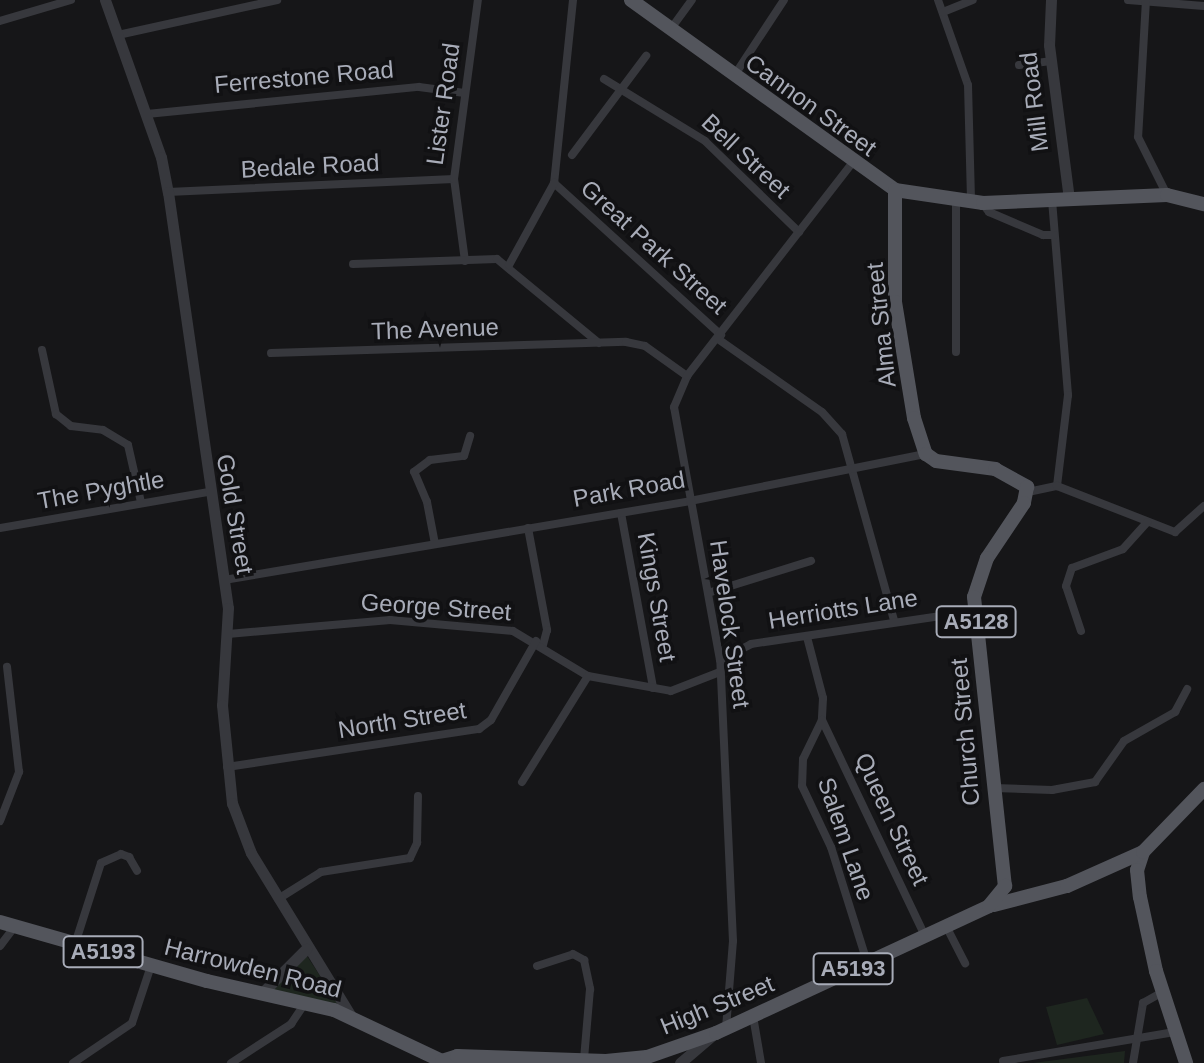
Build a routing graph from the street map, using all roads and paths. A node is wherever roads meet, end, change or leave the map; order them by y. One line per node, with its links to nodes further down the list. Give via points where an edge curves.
1 (71, 0): 16 (street)
2 (105, 0): 18 (street, Gold Street)
3 (277, 0): 18 (street)
4 (478, 0): 25 (street, Lister Road)
5 (573, 0): 30 (street, Great Park Street)
6 (631, 0): 17 (main road, Cannon Street)
7 (692, 0): 17 (street)
8 (784, 0): 22 (street)
9 (938, 0): 15 (street)
10 (973, 0): 15 (street)
11 (1051, 0): 20 (street, Mill Road)
12 (1128, 0): 13 (street)
13 (1146, 1): 14 (street); 33 (street, via 1138,137)
14 (1204, 6)
15 (943, 12): 36 (street, via 968,85)
16 (0, 21)
17 (670, 30): 22 (main road, Cannon Street)
18 (118, 35): 26 (street, Gold Street)
19 (646, 56): 24 (street)
20 (1051, 61): 21 (street); 34 (street, Mill Road)
21 (1019, 65)
22 (733, 76): 28 (main road, Cannon Street)
23 (604, 79): 24 (street, Bell Street)
24 (622, 88): 27 (street); 38 (street, Bell Street, via 705,141)
25 (465, 93): 26 (street, Ferrestone Road, via 419,87); 29 (street, Lister Road)
26 (147, 114): 32 (street, Gold Street)
27 (572, 155)
28 (853, 162): 31 (main road, Cannon Street); 38 (street)
29 (454, 179): 32 (street, Bedale Road); 40 (street, Lister Road)
30 (554, 183): 42 (street); 43 (street, Great Park Street)
31 (895, 190): 36 (main road, Cannon Street); 50 (main road, Alma Street, via 895,302 914,418)
32 (168, 192): 53 (street, Gold Street)
33 (1167, 195): 34 (main road, Cannon Street); 37 (main road, Cannon Street)
34 (1069, 198): 35 (main road, Cannon Street)
35 (1052, 200): 36 (main road, Cannon Street); 39 (street)
36 (970, 202): 39 (street, Cannon Street); 46 (street)
37 (1204, 204)
38 (799, 232): 43 (street)
39 (1054, 235): 52 (street, via 1068,395)
40 (465, 261): 41 (street); 42 (street, via 497,259)
41 (353, 264)
42 (509, 265): 44 (street)
43 (720, 337): 48 (street); 51 (street, Great Park Street, via 822,412 842,434)
44 (600, 344): 47 (street, The Avenue); 48 (street, The Avenue, via 645,346)
45 (42, 350): 56 (street, via 56,414 71,426 103,430 128,445)
46 (956, 352)
47 (271, 353)
48 (687, 376): 55 (street, Havelock Street, via 674,407)
49 (470, 436): 62 (street, via 464,456 430,460 414,472 427,502)
50 (926, 454): 51 (street, Park Road); 54 (main road, Park Road, via 936,461 995,469 1021,480)
51 (854, 471): 55 (street, Park Road); 67 (street, Great Park Street)
52 (1057, 486): 54 (street); 59 (street)
53 (209, 492): 56 (street, The Pyghtle); 64 (street, Gold Street)
54 (1027, 492): 66 (main road, Church Street / A5128, via 981,570)
55 (690, 501): 58 (street, Park Road); 65 (street, Havelock Street)
56 (141, 502): 60 (street, The Pyghtle)
57 (1204, 506): 59 (street, via 1175,532)
58 (621, 513): 61 (street, Park Road); 76 (street, Kings Street)
59 (1147, 522): 68 (street, via 1123,549 1072,568 1066,586)
60 (0, 528)
61 (528, 528): 62 (street, Park Road); 71 (street, via 547,630)
62 (435, 544): 64 (street, Park Road)
63 (811, 561): 65 (street)
64 (224, 580): 69 (street, Gold Street)
65 (708, 593): 72 (street, Havelock Street)
66 (975, 611): 67 (street, Herriotts Lane); 81 (main road, Church Street / A5128)
67 (894, 620): 70 (street, Herriotts Lane)
68 (1081, 631)
69 (228, 634): 71 (street, George Street, via 390,620 513,631); 79 (street, Gold Street, via 222,705)
70 (807, 637): 72 (street, Herriotts Lane, via 751,644); 78 (street, via 823,697)
71 (539, 643): 75 (street, George Street); 79 (street, North Street, via 491,720 479,729)
72 (720, 660): 74 (street, Havelock Street)
73 (7, 667): 84 (street, via 19,772)
74 (720, 672): 76 (street, George Street, via 685,688); 108 (street, Havelock Street, via 733,941)
75 (588, 676): 76 (street, George Street); 80 (street)
76 (653, 688)
77 (1187, 689): 81 (street, via 1175,712 1124,741 1095,782 1052,790)
78 (822, 720): 95 (street, Queen Street); 99 (street, Salem Lane, via 803,759 802,786 831,847)
79 (227, 767): 91 (street, Gold Street, via 232,803 251,853)
80 (522, 782)
81 (994, 788): 89 (main road, Church Street / A5128)
82 (1203, 790): 85 (main road, A5193)
83 (418, 796): 91 (street, via 417,843 410,858 314,874)
84 (0, 821)
85 (1143, 852): 86 (main road, A5193); 88 (main road)
86 (1111, 868): 88 (main road, via 1127,872); 90 (main road, High Street / A5193)
87 (137, 871): 96 (street, via 121,854 101,863)
88 (1137, 884): 103 (main road)
89 (1005, 886): 90 (main road); 92 (main road, High Street / A5193)
90 (1029, 895): 92 (main road, High Street / A5193)
91 (278, 899): 98 (street, Gold Street)
92 (989, 906): 94 (main road, High Street / A5193)
93 (7, 924): 96 (main road, Harrowden Road / A5193); 97 (street)
94 (946, 926): 95 (main road, High Street / A5193); 100 (street)
95 (925, 936): 99 (main road, High Street / A5193)
96 (75, 944): 101 (main road, Harrowden Road / A5193)
97 (0, 946)
98 (306, 949): 104 (street); 106 (street, Gold Street)
99 (867, 962): 107 (main road, High Street / A5193)
100 (965, 963)
101 (151, 966): 104 (main road, Harrowden Road / A5193); 117 (street, via 132,1023)
102 (537, 966): 111 (street, via 573,954 584,960 590,989)
103 (1163, 992): 109 (main road); 110 (street, via 1143,1003)
104 (261, 994): 105 (main road, Harrowden Road / A5193)
105 (305, 1003): 106 (main road, Harrowden Road / A5193); 118 (street, via 291,1024)
106 (351, 1016): 115 (main road, Harrowden Road / A5193)
107 (753, 1016): 108 (main road, High Street / A5193); 120 (street)
108 (721, 1030): 113 (main road, High Street / A5193); 119 (street)
109 (1175, 1032): 110 (street); 122 (main road)
110 (1137, 1039): 112 (street); 121 (street)
111 (584, 1059): 115 (main road, High Street / A5193, via 457,1056); 116 (main road, High Street / A5193)
112 (1024, 1059): 114 (street)
113 (646, 1060): 116 (main road, High Street / A5193)
114 (1003, 1061)
115 (443, 1062)
116 (607, 1062)
117 (73, 1063)
118 (231, 1063)
119 (680, 1063)
120 (761, 1063)
121 (1133, 1063)
122 (1186, 1063)

